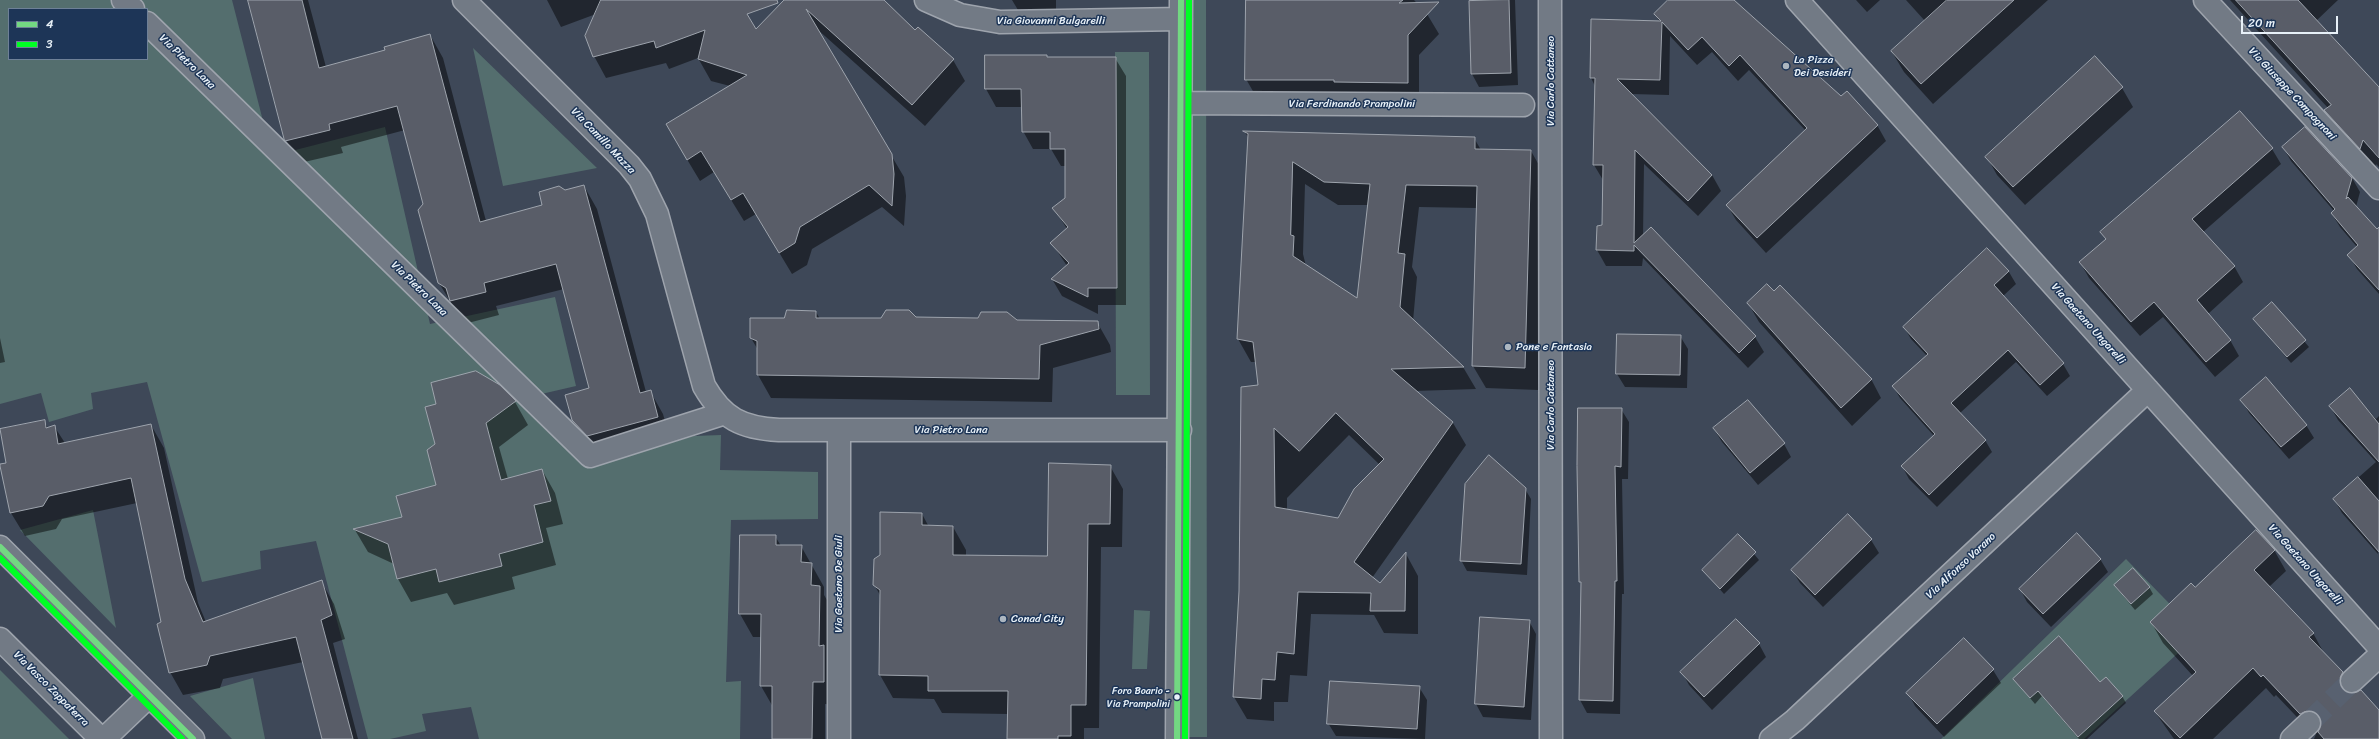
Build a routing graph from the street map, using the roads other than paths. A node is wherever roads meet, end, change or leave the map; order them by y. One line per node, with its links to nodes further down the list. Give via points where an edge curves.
1 (124, 0): 7 (street)
2 (464, 0): 13 (street, Via Camillo Mazza, via 640,179 657,214)
3 (926, 0): 8 (street, Via Giovanni Bulgarelli, via 960,15 1000,22)
4 (1550, 0): 30 (street, Via Carlo Cattaneo)
5 (1797, 0): 14 (street, Via Gaetano Ungarelli)
6 (2205, 0): 12 (street, Via Giuseppe Compagnoni)
7 (132, 8)
8 (1181, 10): 10 (street)
9 (148, 24): 15 (street, Via Pietro Lana, via 590,456)
10 (1181, 102): 11 (street, Via Ferdinando Prampolini); 17 (street)
11 (1523, 105)
12 (2379, 188)
13 (704, 386): 15 (street, Via Pietro Lana, via 713,402)
14 (2148, 390): 20 (street, Via Gaetano Ungarelli); 31 (street, Via Alfonso Varano, via 1795,720)
15 (725, 413): 16 (street, Via Pietro Lana, via 740,424 757,429)
16 (839, 430): 17 (street, Via Pietro Lana); 28 (street, Via Gaetano De Giuli)
17 (1180, 430): 29 (street)
18 (0, 547): 23 (street)
19 (0, 639): 25 (street, Via Vasco Zappaterra)
20 (2379, 647)
21 (2379, 656): 22 (street)
22 (2352, 681)
23 (149, 696): 26 (street); 27 (street)
24 (2309, 723): 32 (street)
25 (101, 739)
26 (104, 739)
27 (193, 739)
28 (839, 739)
29 (1176, 739)
30 (1551, 739)
31 (1771, 739)
32 (2292, 739)

